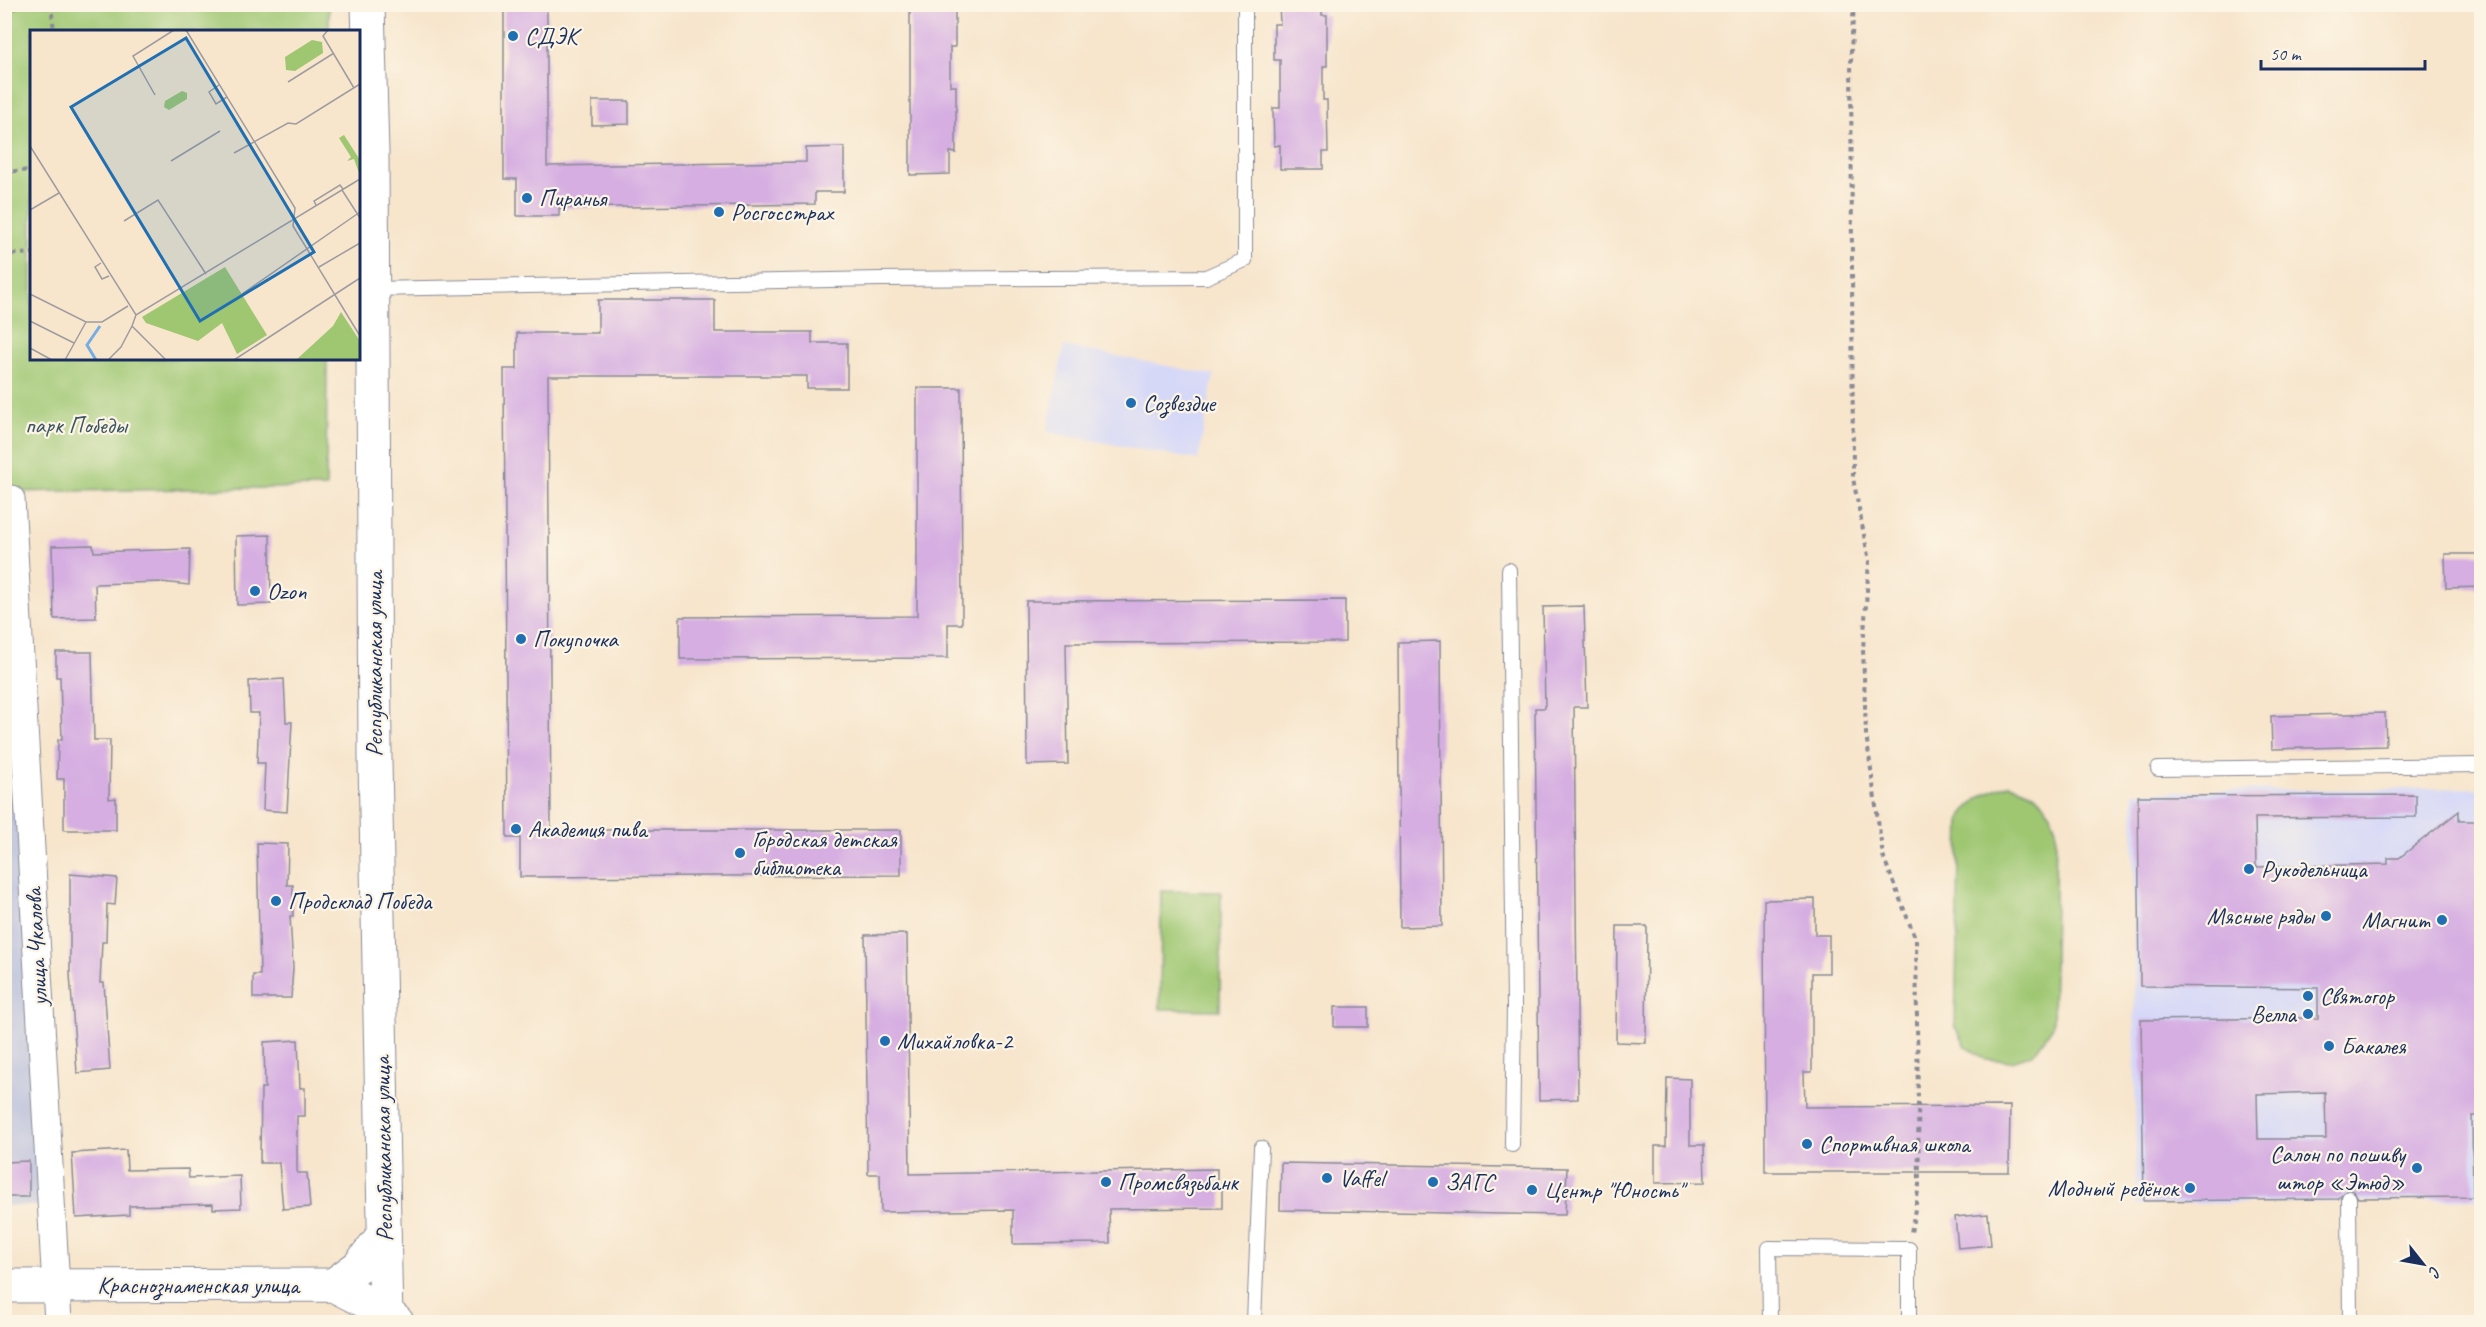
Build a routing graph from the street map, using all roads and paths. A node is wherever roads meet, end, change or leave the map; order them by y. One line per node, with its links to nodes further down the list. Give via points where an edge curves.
1 (17, 4): 6 (path)
2 (51, 4): 7 (path)
3 (368, 4): 12 (street, Республиканская улица)
4 (1245, 4): 12 (lane, via 1245,260 1206,277)
5 (1854, 4): 21 (path, via 1853,478 1869,561 1863,649 1866,734 1883,856 1916,940 1919,1185)
6 (4, 25)
7 (54, 30)
8 (30, 170): 9 (path)
9 (4, 172)
10 (30, 253): 11 (path)
11 (4, 255)
12 (372, 289): 20 (street, Республиканская улица)
13 (11, 499): 24 (street, улица Чкалова)
14 (1509, 570): 17 (lane)
15 (2481, 765): 16 (lane)
16 (2158, 769)
17 (1512, 1145)
18 (1261, 1148): 27 (lane)
19 (2349, 1198): 30 (lane)
20 (384, 1234): 22 (street, via 359,1266); 25 (street, Республиканская улица)
21 (1909, 1249): 28 (lane, via 1769,1248); 29 (lane)
22 (333, 1285): 24 (street, Краснознаменская улица); 25 (street, Краснознаменская улица)
23 (4, 1286): 24 (street, Краснознаменская улица)
24 (54, 1286): 26 (street, улица Чкалова)
25 (389, 1319)
26 (58, 1323)
27 (1254, 1323)
28 (1770, 1323)
29 (1909, 1323)
30 (2350, 1323)

